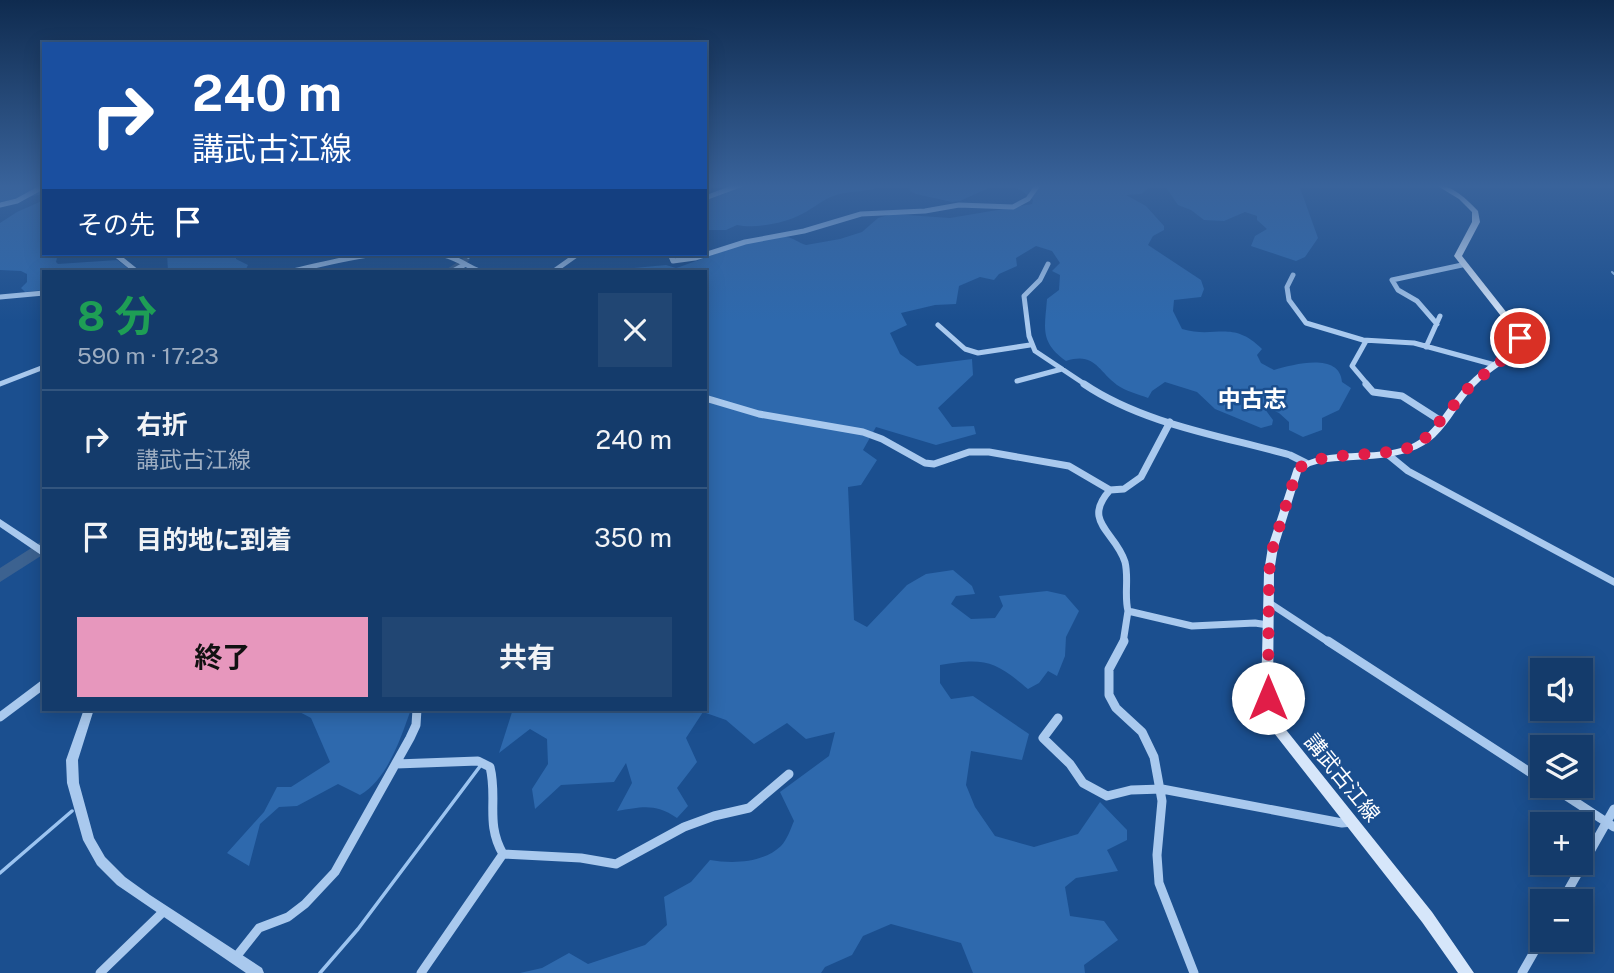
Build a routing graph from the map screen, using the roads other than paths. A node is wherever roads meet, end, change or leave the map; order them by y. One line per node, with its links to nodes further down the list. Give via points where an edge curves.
1 (806, 230): 3 (street)
2 (1471, 230): 13 (main road, via 1458,251)
3 (707, 253)
4 (118, 256): 14 (street)
5 (397, 256): 15 (street)
6 (445, 256): 11 (street)
7 (466, 256): 11 (street)
8 (575, 256): 18 (street)
9 (671, 256): 10 (street, via 673,261)
10 (698, 256)
11 (461, 262): 16 (street); 17 (street)
12 (1048, 264): 26 (street, via 1024,296)
13 (1462, 265): 23 (street, via 1392,280); 28 (main road, via 1519,334 1518,346)
14 (134, 270)
15 (298, 270)
16 (454, 270)
17 (477, 270)
18 (555, 270)
19 (1293, 275): 25 (street, via 1288,293 1303,322)
20 (42, 293): 21 (street)
21 (0, 297)
22 (1440, 316): 23 (street)
23 (1437, 324): 27 (street)
24 (938, 325): 26 (street, via 965,349 978,353)
25 (1366, 341): 27 (street); 34 (street, via 1352,366 1373,392 1402,396)
26 (1030, 345): 30 (street)
27 (1426, 347): 28 (street)
28 (1495, 365): 34 (main road)
29 (42, 368): 32 (street)
30 (1062, 369): 31 (street); 35 (street, via 1114,403)
31 (1017, 381)
32 (0, 384)
33 (707, 399): 38 (street, via 759,414 863,432 925,463 989,452 1069,466)
34 (1441, 421): 36 (main road, via 1422,442)
35 (1170, 422): 37 (street, via 1290,454); 38 (street, via 1141,477 1124,489)
36 (1386, 453): 37 (main road); 41 (street, via 1408,471)
37 (1306, 463): 42 (main road, 講武古江線, via 1293,476 1273,547)
38 (1110, 489): 43 (street, via 1099,502 1099,518 1125,560)
39 (0, 523): 40 (street)
40 (41, 551)
41 (1614, 582)
42 (1268, 602): 44 (main road, 講武古江線); 51 (street)
43 (1128, 611): 44 (street, via 1192,626); 53 (street, via 1122,643 1109,663 1108,690 1117,712 1144,734)
44 (1268, 625): 56 (main road, 講武古江線, via 1268,698 1278,729)
45 (42, 686): 48 (street)
46 (88, 711): 60 (street, via 72,760 73,783 89,840 121,881)
47 (417, 711): 50 (street, via 416,725)
48 (0, 717)
49 (1058, 718): 53 (street, via 1044,738 1083,783 1107,796)
50 (396, 764): 58 (street, via 478,761 490,767 494,786 491,833); 62 (street, via 335,872 288,917 259,928)
51 (1530, 772)
52 (789, 774): 58 (street, via 749,808 684,827 616,864)
53 (1162, 789): 56 (street); 66 (street, via 1159,882)
54 (1569, 798): 57 (street)
55 (1614, 809): 57 (street)
56 (1353, 822): 67 (main road, 講武古江線)
57 (1611, 825): 59 (street)
58 (503, 854): 65 (street)
59 (1570, 889)
60 (164, 911): 62 (street); 63 (street)
61 (1534, 952): 68 (street)
62 (236, 957): 64 (street)
63 (100, 973)
64 (257, 973)
65 (421, 973)
66 (1194, 973)
67 (1467, 973)
68 (1522, 973)

